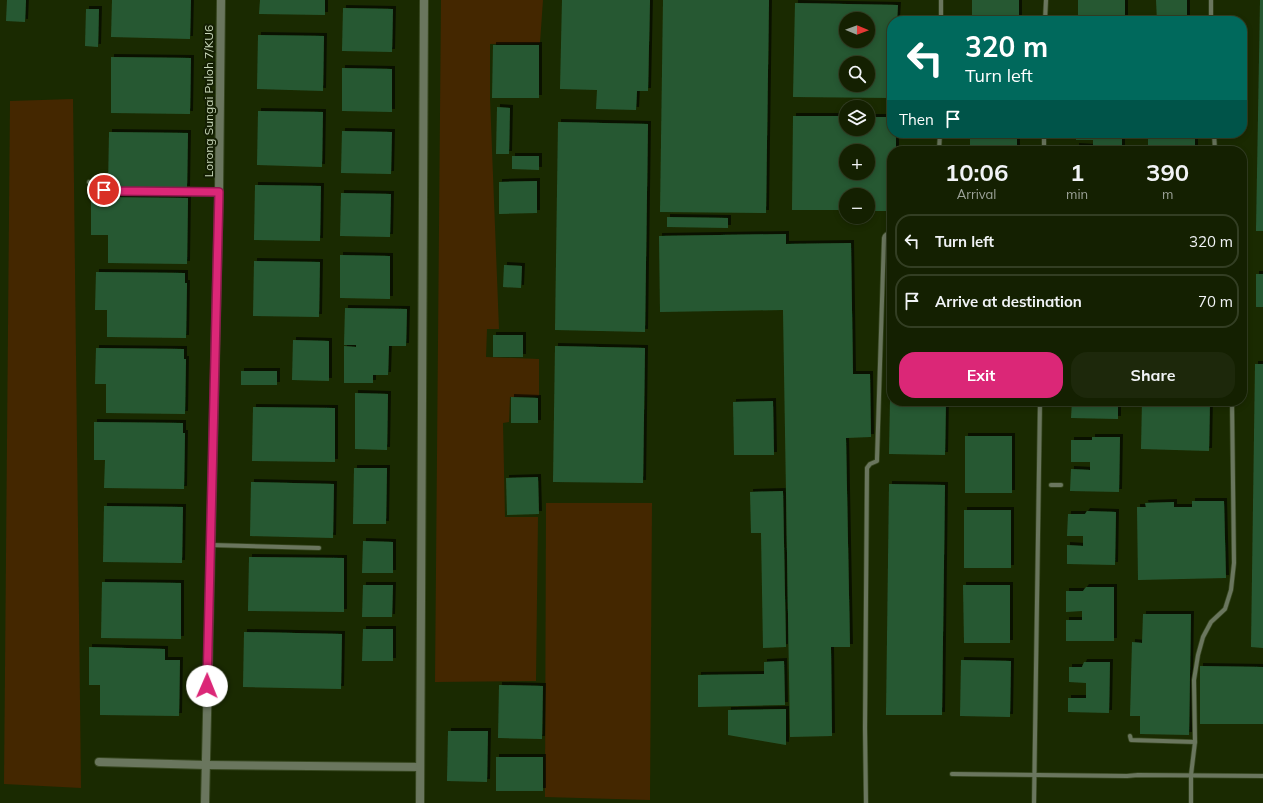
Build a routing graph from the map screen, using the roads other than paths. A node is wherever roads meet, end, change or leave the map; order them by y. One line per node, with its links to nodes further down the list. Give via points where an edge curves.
1 (221, 0): 10 (street, Lorong Sungai Puloh 7/KU6)
2 (424, 0): 22 (street)
3 (941, 0): 6 (lane)
4 (1046, 0): 7 (lane)
5 (1211, 0): 8 (lane)
6 (941, 16)
7 (1045, 16)
8 (1211, 16)
9 (90, 182): 10 (lane, via 111,191)
10 (219, 192): 16 (street, Lorong Sungai Puloh 7/KU6)
11 (887, 234): 29 (lane, via 884,238 877,461 868,466)
12 (1040, 406): 24 (lane)
13 (1232, 406): 19 (lane, via 1234,563 1231,590 1225,609 1211,622 1198,655 1194,680)
14 (1051, 485): 15 (lane)
15 (1061, 485)
16 (210, 545): 17 (lane); 21 (street, Lorong Sungai Puloh 7/KU6)
17 (319, 548)
18 (1130, 736): 19 (lane, via 1131,740)
19 (1195, 742): 25 (lane)
20 (99, 762): 21 (street)
21 (206, 765): 22 (street); 27 (street, Lorong Sungai Puloh 7/KU6)
22 (420, 767): 28 (street)
23 (952, 774): 24 (lane)
24 (1035, 775): 25 (lane); 30 (lane)
25 (1191, 775): 26 (lane); 31 (lane)
26 (1263, 776)
27 (205, 803)
28 (420, 803)
29 (866, 803)
30 (1034, 803)
31 (1191, 803)

